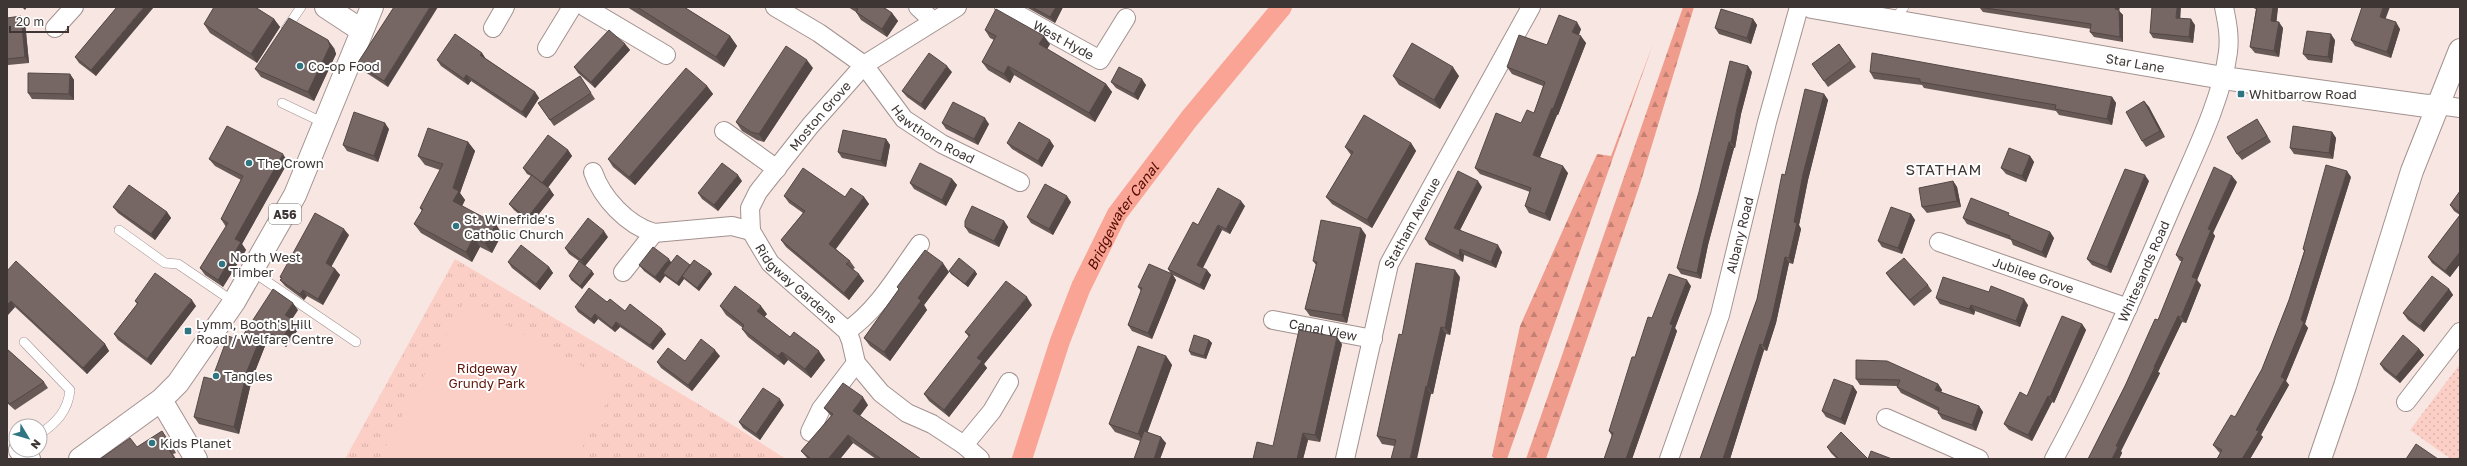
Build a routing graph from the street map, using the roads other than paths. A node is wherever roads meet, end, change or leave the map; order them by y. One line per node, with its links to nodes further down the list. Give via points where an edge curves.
1 (74, 7): 19 (street)
2 (301, 7): 22 (lane)
3 (326, 7): 21 (street)
4 (372, 7): 21 (street, A56)
5 (505, 7): 20 (street)
6 (572, 7): 23 (street)
7 (585, 7): 25 (street)
8 (775, 7): 26 (street, Hawthorn Road, via 819,33)
9 (918, 7): 18 (street)
10 (957, 7): 18 (street, Moston Grove)
11 (1004, 7): 17 (street, West Hyde, via 1100,60)
12 (1531, 7): 47 (street, Statham Avenue, via 1389,264)
13 (1799, 7): 62 (street, Albany Road, via 1767,122 1720,315)
14 (1812, 7): 16 (street, Star Lane)
15 (2224, 7): 27 (street, Whitesands Road, via 2229,34)
16 (1898, 14): 27 (street, Star Lane)
17 (1126, 18)
18 (934, 21): 26 (street, Moston Grove)
19 (55, 28)
20 (493, 28)
21 (361, 30): 30 (street, A56)
22 (279, 39)
23 (547, 48)
24 (2460, 50): 29 (street)
25 (666, 55)
26 (864, 65): 32 (street, Moston Grove, via 810,126); 34 (street, Hawthorn Road, via 904,119 942,144)
27 (2223, 78): 29 (street, Star Lane, via 2427,106); 43 (street, Whitesands Road, via 2196,150)
28 (282, 103): 30 (lane)
29 (2450, 106): 65 (street, via 2412,171)
30 (324, 123): 40 (street, A56, via 295,195)
31 (724, 131): 32 (street)
32 (777, 169): 36 (street, Moston Grove, via 758,192 750,208)
33 (593, 172): 37 (street, via 598,188 614,205 633,223)
34 (1020, 182)
35 (119, 230): 42 (lane, via 165,263 178,264)
36 (751, 231): 37 (street, via 732,226); 45 (street, Ridgway Gardens, via 770,263)
37 (654, 233): 41 (street)
38 (1939, 242): 43 (street, Jubilee Grove)
39 (920, 244): 45 (street, Ridgway Gardens, via 875,306 861,322)
40 (253, 272): 42 (street, A56); 49 (lane)
41 (623, 272)
42 (234, 302): 52 (street, A56, via 182,377)
43 (2128, 308): 64 (street, Whitesands Road, via 2087,398)
44 (1273, 320): 47 (street, Canal View)
45 (847, 331): 50 (street, Ridgway Gardens, via 852,341)
46 (2460, 332): 53 (street)
47 (1373, 339): 61 (street, Statham Avenue)
48 (24, 342): 55 (lane, via 70,390 65,411)
49 (356, 342)
50 (856, 363): 56 (street, via 821,409); 57 (street, Ridgway Gardens, via 866,378 894,404)
51 (1009, 382): 57 (street, via 992,411)
52 (161, 400): 58 (street, A56); 59 (street)
53 (2406, 402)
54 (1886, 418): 63 (street)
55 (48, 428)
56 (810, 432)
57 (964, 445): 60 (street, Ridgway Gardens)
58 (80, 459)
59 (196, 459)
60 (980, 459)
61 (1345, 459)
62 (1669, 459)
63 (1979, 459)
64 (2054, 459)
65 (2320, 459)

